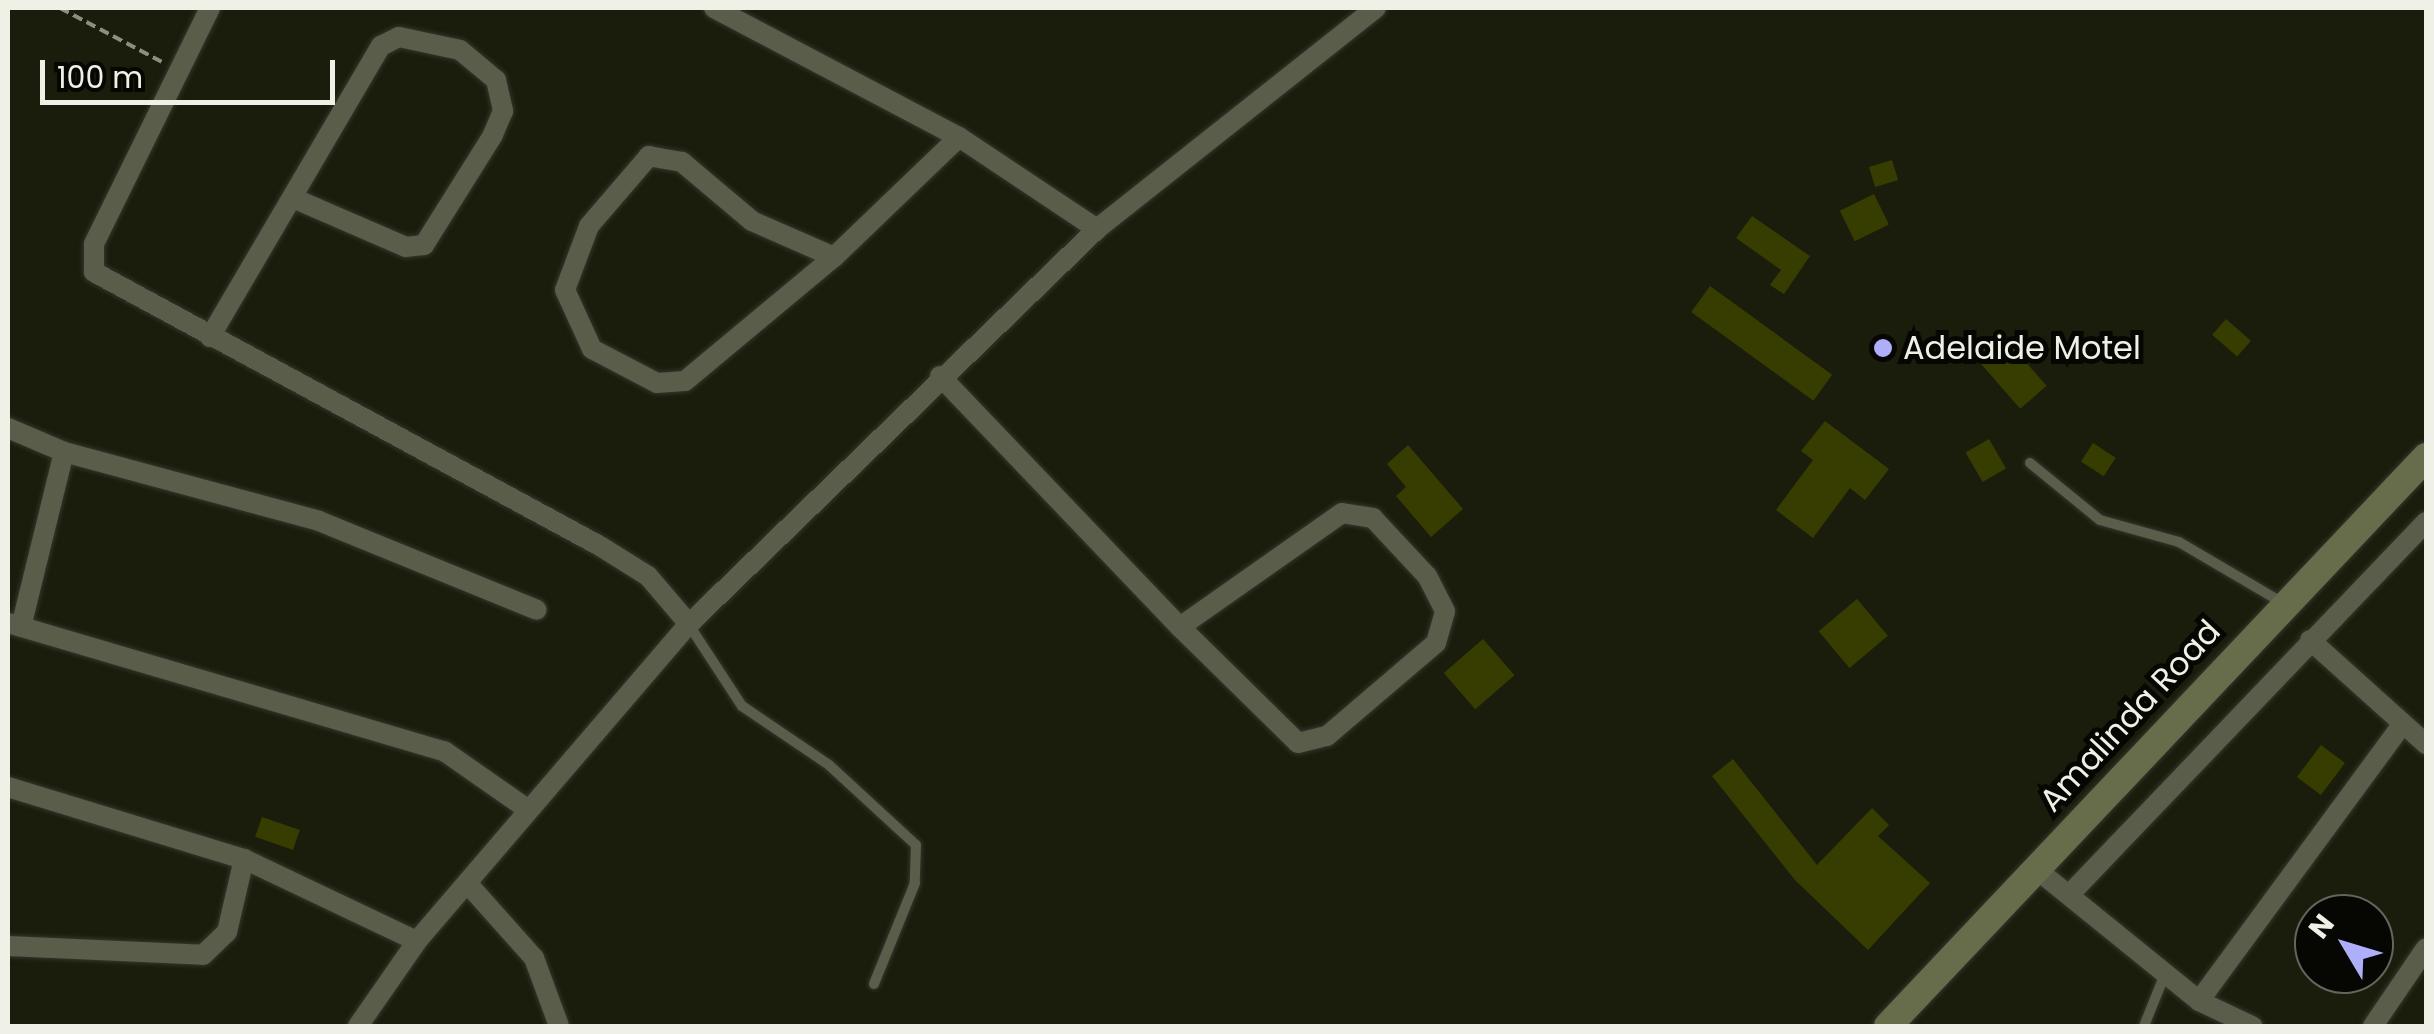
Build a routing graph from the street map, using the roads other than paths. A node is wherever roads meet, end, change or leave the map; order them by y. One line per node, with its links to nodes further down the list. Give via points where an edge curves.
1 (210, 8): 8 (street, via 91,258 107,284)
2 (714, 8): 4 (street)
3 (1376, 8): 6 (street)
4 (958, 136): 6 (street); 7 (street)
5 (292, 198): 5 (street, via 381,46 399,38 460,50 496,80 502,111 493,135 424,246 406,247); 8 (street)
6 (1098, 229): 9 (street)
7 (834, 257): 7 (street, via 752,221 682,162 649,156 590,226 565,290 592,348 658,383 684,381)
8 (210, 337): 17 (street, via 600,546 648,576)
9 (940, 376): 17 (street); 19 (street)
10 (8, 428): 11 (street)
11 (64, 452): 16 (street, via 288,511); 18 (street)
12 (2426, 457): 15 (street, Amalinda Road)
13 (2030, 463): 15 (lane, via 2100,520 2180,542)
14 (2426, 523): 20 (street)
15 (2284, 604): 26 (street, Amalinda Road)
16 (537, 610)
17 (689, 624): 24 (street); 33 (lane, via 742,706 829,765 916,844 915,883)
18 (14, 625): 24 (street, via 444,750)
19 (1180, 627): 19 (street, via 1286,735 1314,743 1436,642 1445,611 1428,576 1372,518 1342,513)
20 (2310, 640): 21 (street); 28 (street)
21 (2402, 726): 22 (street); 34 (street)
22 (2426, 744)
23 (8, 787): 25 (street)
24 (527, 809): 27 (street)
25 (244, 859): 29 (street); 30 (street, via 227,932 203,955)
26 (2035, 868): 28 (street); 37 (street, Amalinda Road)
27 (468, 884): 29 (street); 36 (street, via 534,958)
28 (2070, 894): 32 (street)
29 (417, 941): 35 (street)
30 (8, 946)
31 (2426, 948): 40 (street)
32 (2165, 973): 34 (street); 38 (lane)
33 (874, 984)
34 (2199, 1001): 39 (street)
35 (358, 1026)
36 (558, 1026)
37 (1888, 1026)
38 (2144, 1026)
39 (2252, 1026)
40 (2373, 1026)

